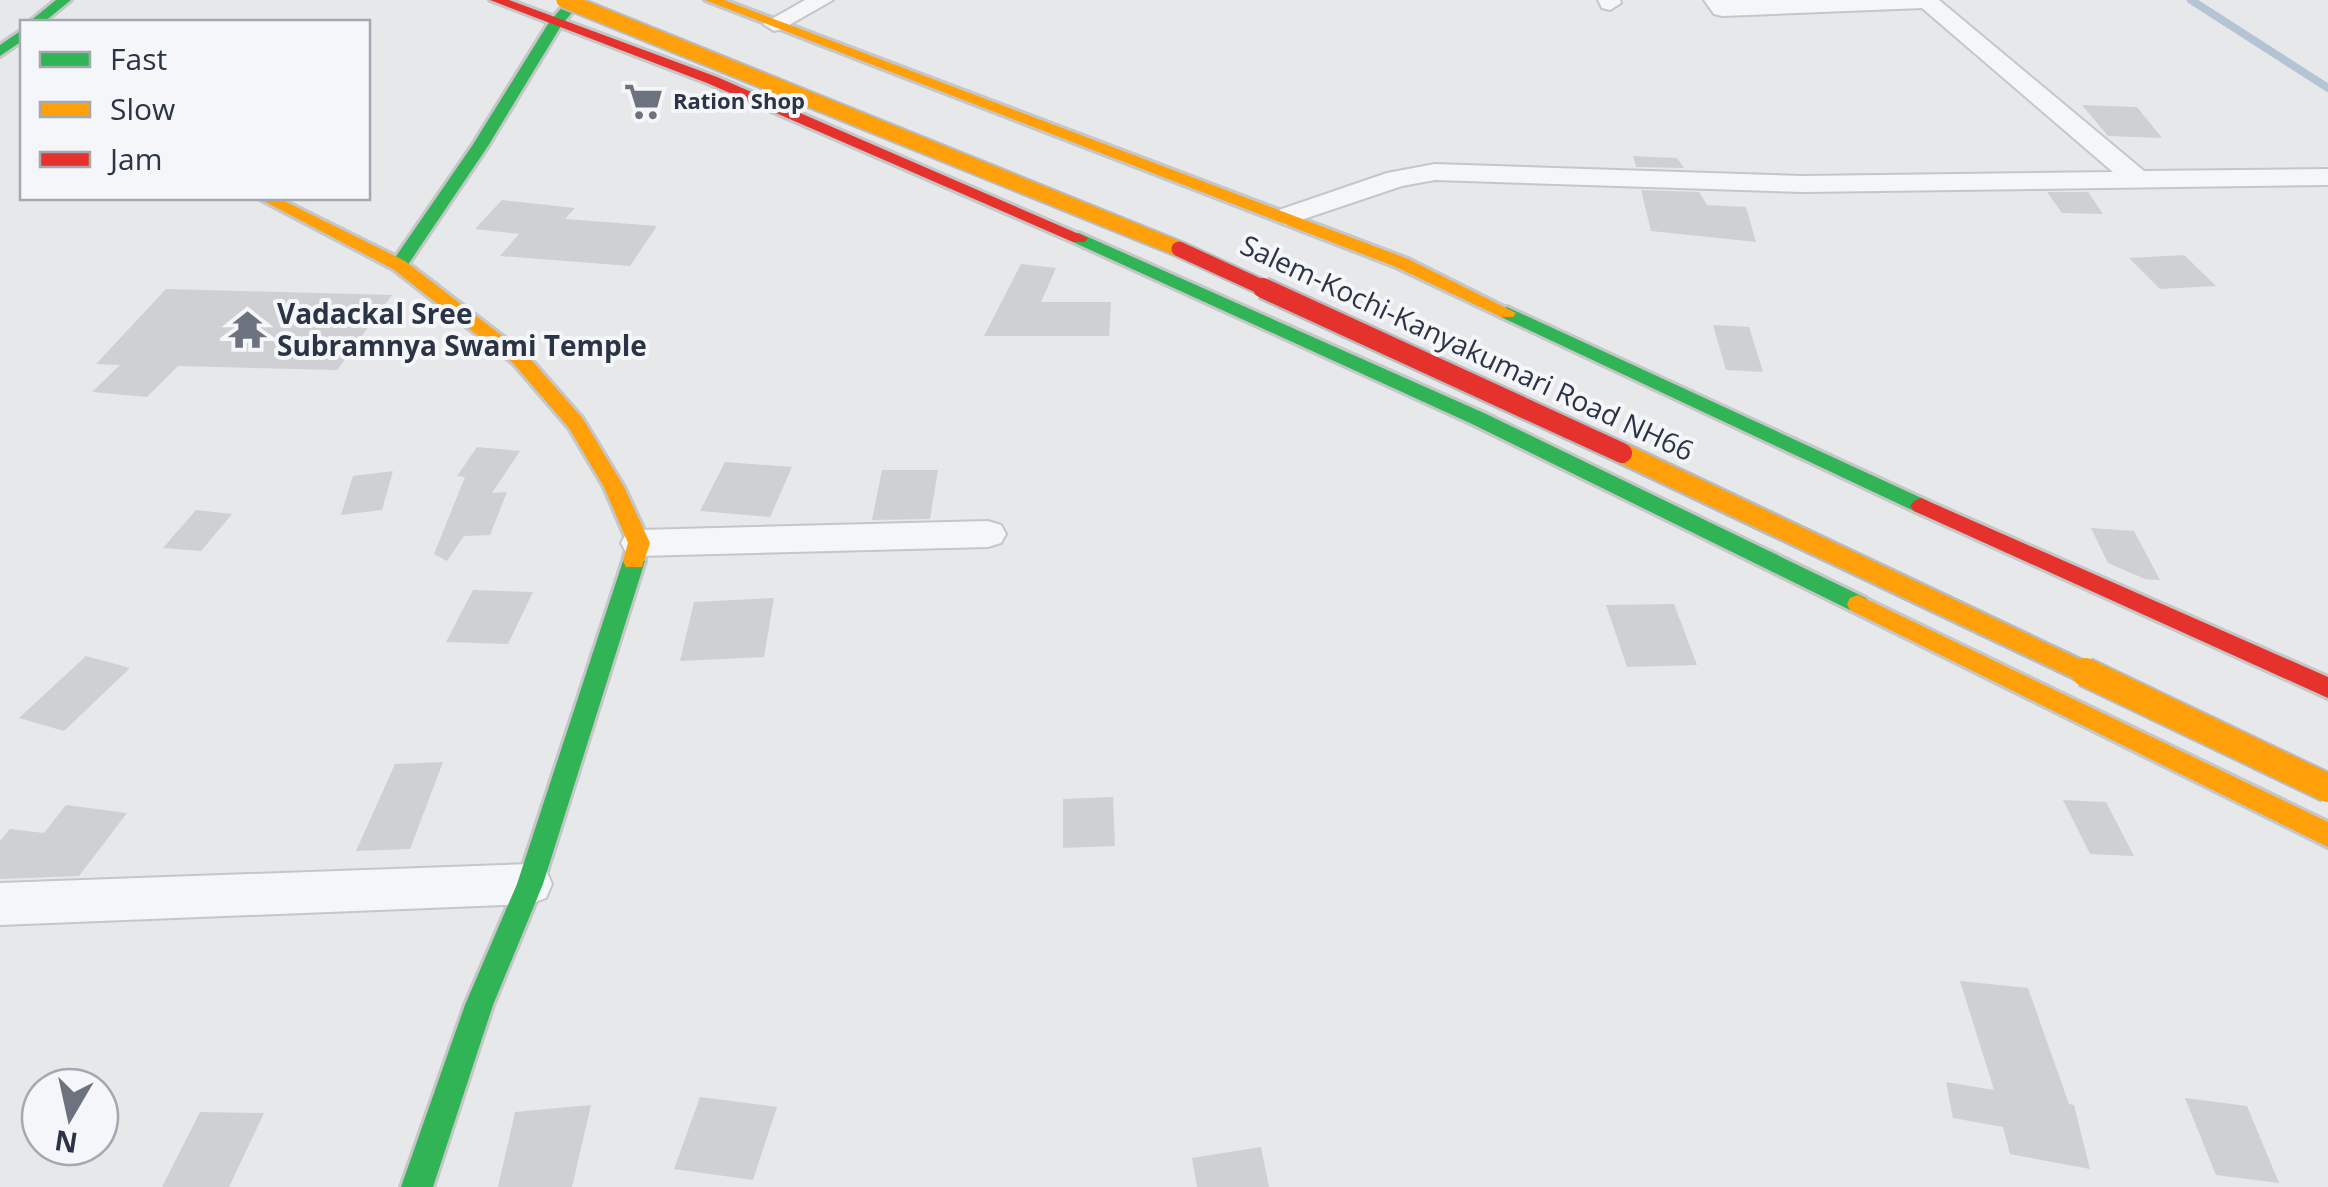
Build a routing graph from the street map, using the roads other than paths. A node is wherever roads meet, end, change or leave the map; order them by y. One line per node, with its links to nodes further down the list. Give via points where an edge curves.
1 (64, 0): 8 (main road)
2 (497, 0): 9 (main road)
3 (564, 0): 21 (main road, Salem-Kochi-Kanyakumari Road NH66, bridge, via 1211,262)
4 (575, 0): 9 (main road)
5 (712, 0): 10 (main road)
6 (822, 0): 10 (street)
7 (1715, 0): 14 (street, via 1722,9 1927,0)
8 (39, 20)
9 (555, 24): 17 (main road); 22 (main road, via 712,80 966,188 1477,418)
10 (774, 24): 16 (main road)
11 (20, 36): 12 (main road)
12 (0, 52)
13 (2328, 177): 14 (street)
14 (2136, 178): 16 (street, via 1803,184 1435,172)
15 (270, 200): 17 (main road)
16 (1286, 217): 20 (main road, via 1402,263 1782,443)
17 (399, 265): 19 (main road, via 520,359 576,424)
18 (988, 534): 19 (street)
19 (639, 544): 23 (main road)
20 (2328, 688)
21 (2328, 788)
22 (2328, 835)
23 (530, 884): 24 (street); 25 (main road, via 479,1005)
24 (0, 904)
25 (417, 1187)

